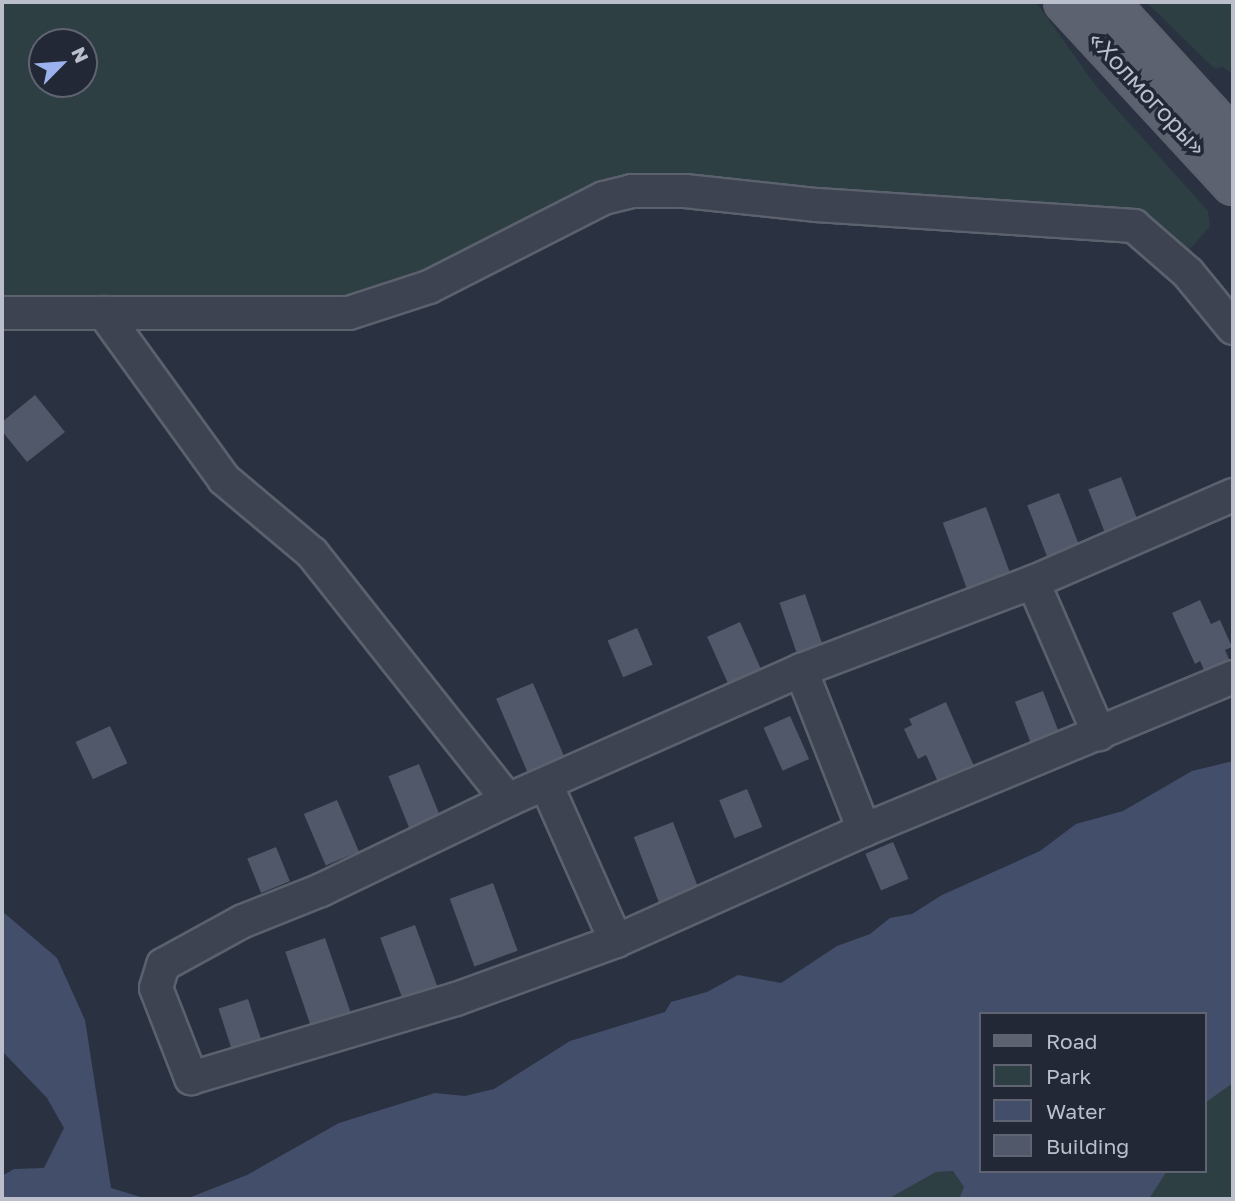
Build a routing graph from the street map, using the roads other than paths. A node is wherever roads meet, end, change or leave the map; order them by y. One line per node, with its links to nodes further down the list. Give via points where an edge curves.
1 (1064, 2): 4 (main road, «Холмогоры»)
2 (1108, 2): 3 (main road, «Холмогоры»)
3 (1233, 139)
4 (1233, 185)
5 (2, 313): 6 (street)
6 (104, 313): 7 (street, via 349,313 429,288 604,198 632,191 685,191 817,205 1133,226 1188,273); 14 (street, via 225,479 312,553)
7 (1233, 328)
8 (1233, 495): 9 (street)
9 (1033, 582): 10 (street); 12 (street)
10 (801, 670): 13 (street); 15 (street)
11 (1233, 677): 12 (street)
12 (1099, 734): 15 (street)
13 (547, 784): 14 (street); 16 (street)
14 (508, 800): 16 (street, via 321,890 243,921 163,965 156,988 191,1078 456,999)
15 (864, 830): 16 (street)
16 (616, 942)

